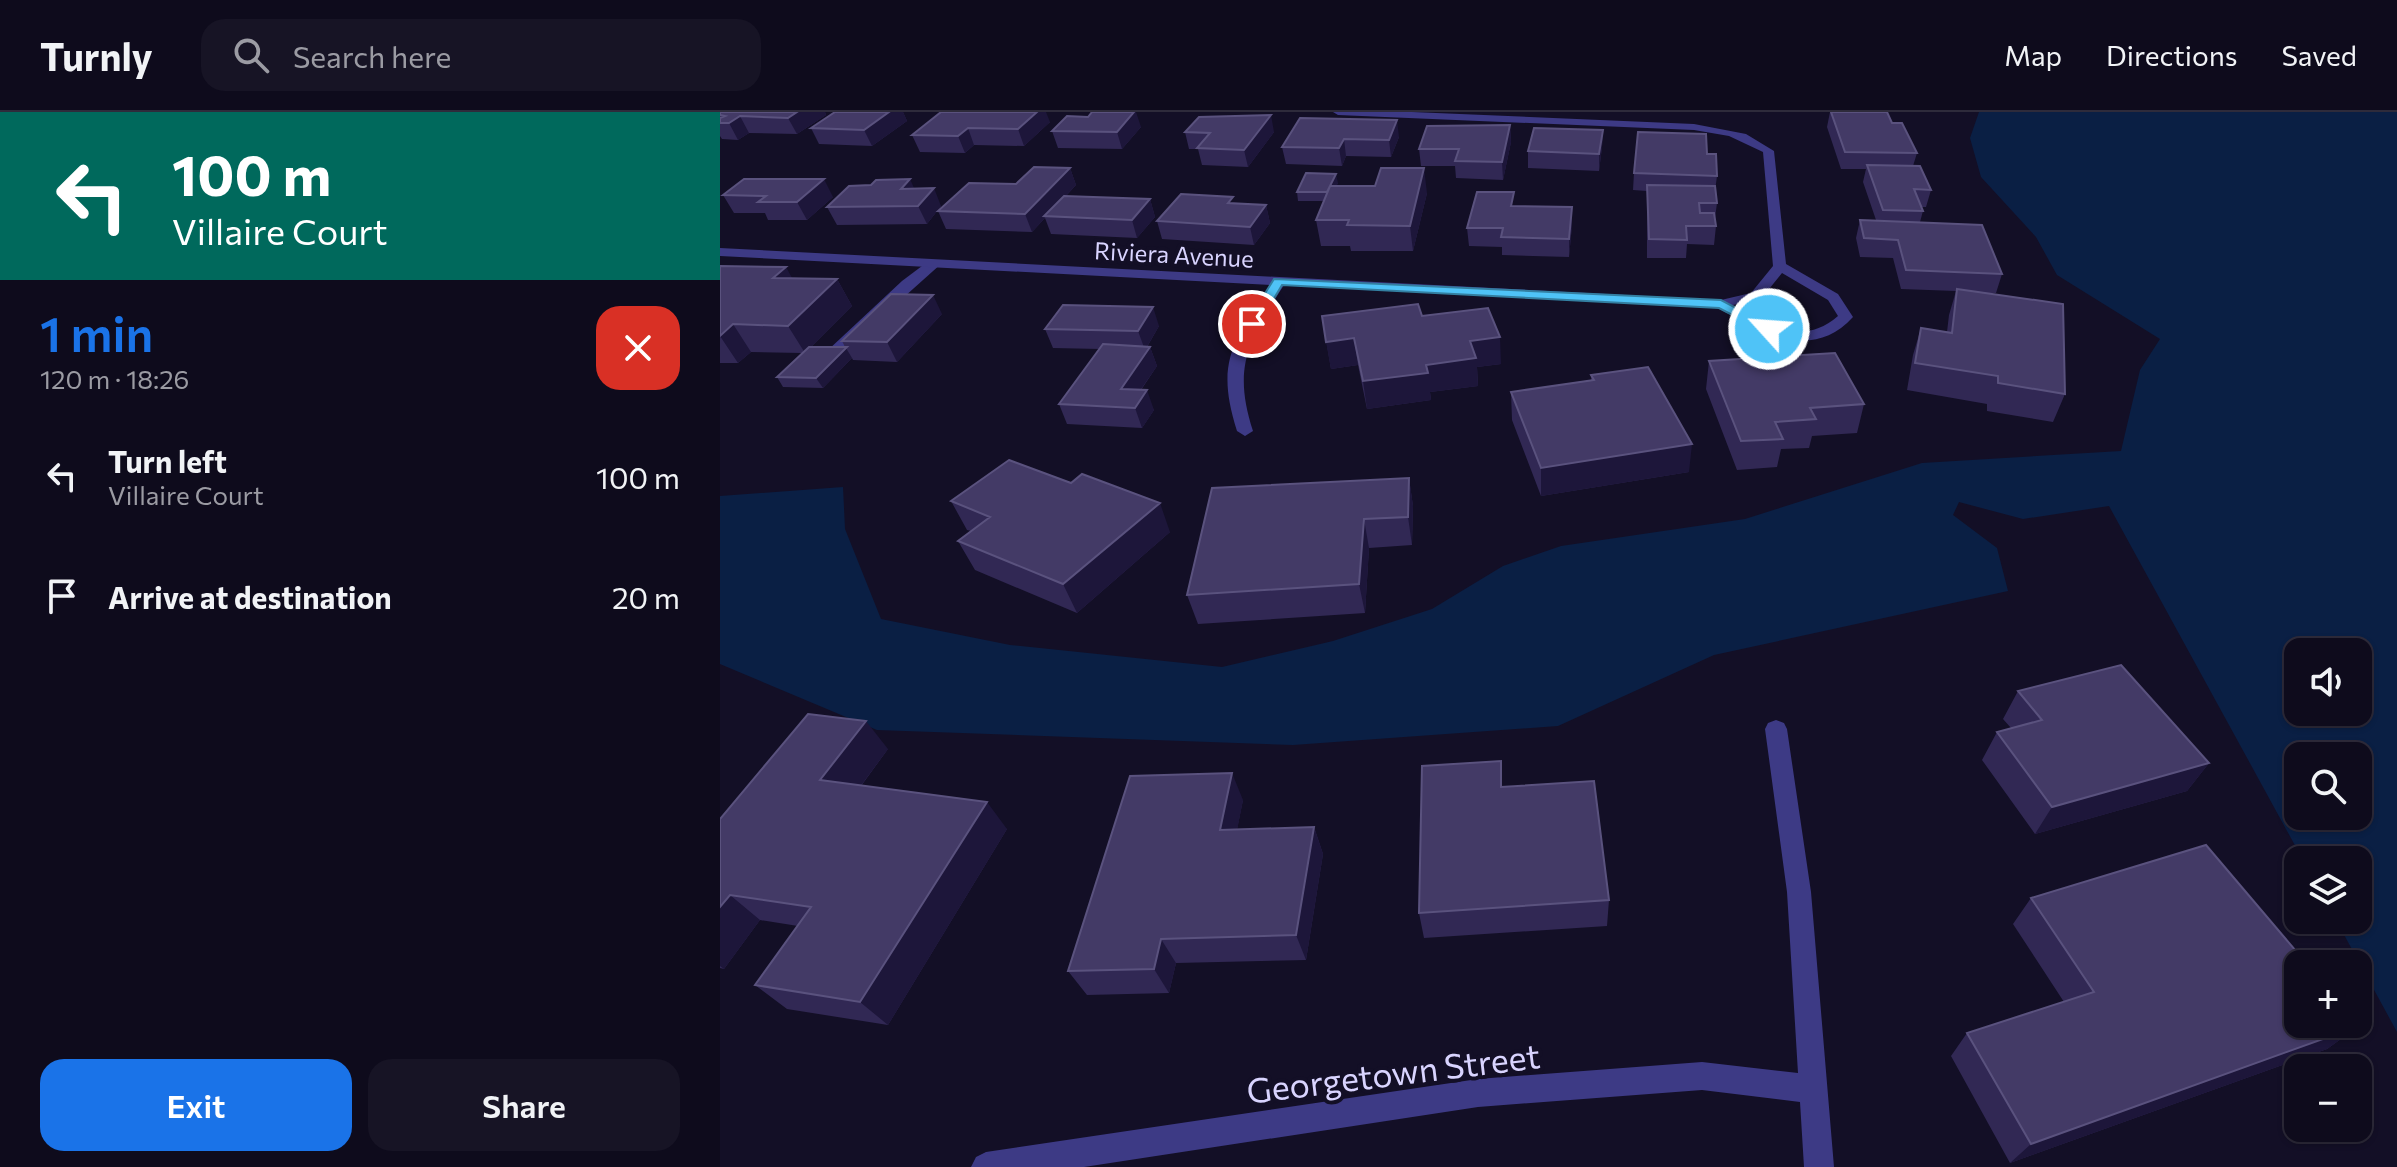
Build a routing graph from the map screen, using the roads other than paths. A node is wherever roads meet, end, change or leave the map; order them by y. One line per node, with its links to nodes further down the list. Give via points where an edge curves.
1 (1338, 112): 4 (street, via 1694,127 1753,139 1768,151)
2 (720, 252): 3 (street, Riviera Avenue)
3 (935, 263): 5 (street, Riviera Avenue); 7 (street)
4 (1780, 266): 6 (street, Riviera Avenue, via 1756,296); 6 (street, Riviera Avenue, via 1833,297 1846,317 1825,333 1786,335)
5 (1279, 282): 6 (street, Riviera Avenue); 8 (street, via 1239,346 1232,373 1234,402)
6 (1721, 304)
7 (832, 354)
8 (1245, 431)
9 (1776, 729): 10 (street, via 1798,863)
10 (1812, 1089): 11 (street, Georgetown Street, via 1702,1076 1478,1093); 12 (street)
11 (986, 1167)
12 (1819, 1167)

